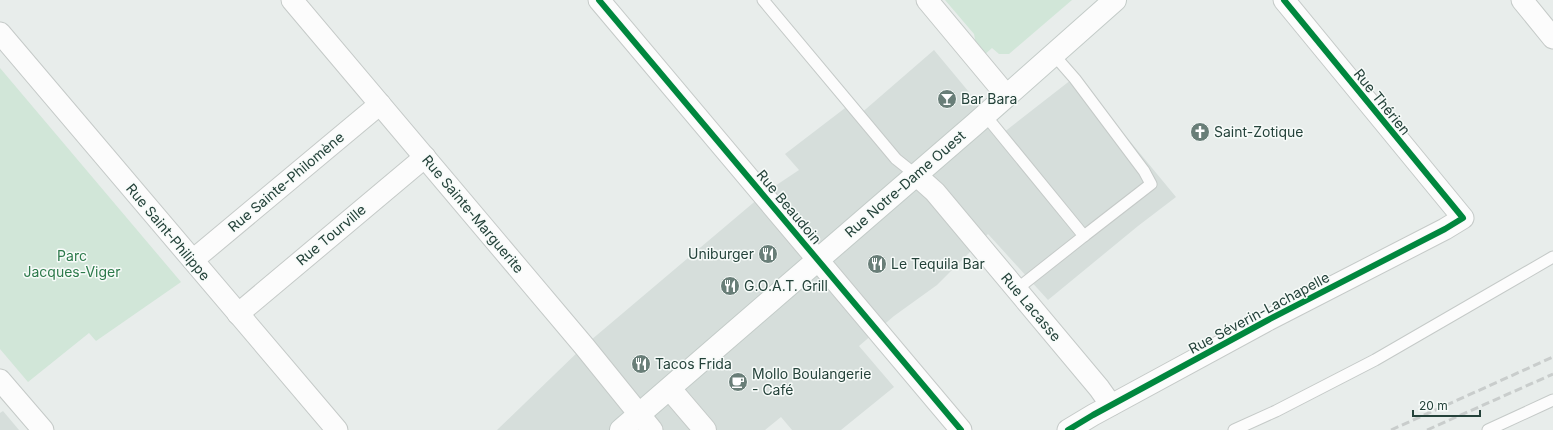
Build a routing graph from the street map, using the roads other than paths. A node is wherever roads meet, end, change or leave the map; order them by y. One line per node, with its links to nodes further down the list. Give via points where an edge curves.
1 (292, 0): 12 (street, Rue Sainte-Marguerite)
2 (599, 0): 19 (street, Rue Beaudoin)
3 (763, 0): 15 (lane, via 896,159)
4 (927, 0): 11 (street)
5 (1115, 0): 10 (main road, Rue Notre-Dame Ouest)
6 (1284, 0): 16 (street, Rue Thérien)
7 (1522, 0): 9 (street)
8 (0, 33): 20 (street, Rue Saint-Philippe)
9 (1553, 38)
10 (1054, 55): 11 (main road, Rue Notre-Dame Ouest); 17 (lane, via 1075,79 1151,184)
11 (1007, 96): 13 (main road, Rue Notre-Dame Ouest)
12 (380, 104): 14 (street, Rue Sainte-Marguerite); 20 (street, Rue Sainte-Philomène)
13 (985, 115): 15 (main road, Rue Notre-Dame Ouest); 17 (lane)
14 (425, 157): 22 (street, Rue Tourville); 27 (street, Rue Sainte-Marguerite)
15 (916, 175): 19 (main road, Rue Notre-Dame Ouest); 21 (street, Rue Lacasse, via 935,192)
16 (1463, 218): 26 (street, Rue Séverin-Lachapelle)
17 (1084, 236): 21 (lane)
18 (1553, 258): 34 (lane, via 1376,360)
19 (818, 259): 24 (main road, Rue Notre-Dame Ouest); 32 (street, Rue Beaudoin)
20 (193, 260): 22 (street, Rue Saint-Philippe)
21 (1016, 289): 26 (street, Rue Lacasse)
22 (238, 314): 29 (street, Rue Saint-Philippe)
23 (0, 380): 28 (street)
24 (670, 389): 27 (main road, Rue Notre-Dame Ouest); 31 (main road)
25 (1553, 400): 35 (lane)
26 (1111, 405): 33 (street, Rue Séverin-Lachapelle)
27 (646, 422): 30 (main road, Rue Notre-Dame Ouest)
28 (43, 430)
29 (337, 430)
30 (621, 430)
31 (705, 430)
32 (961, 430)
33 (1068, 430)
34 (1234, 430)
35 (1488, 430)

